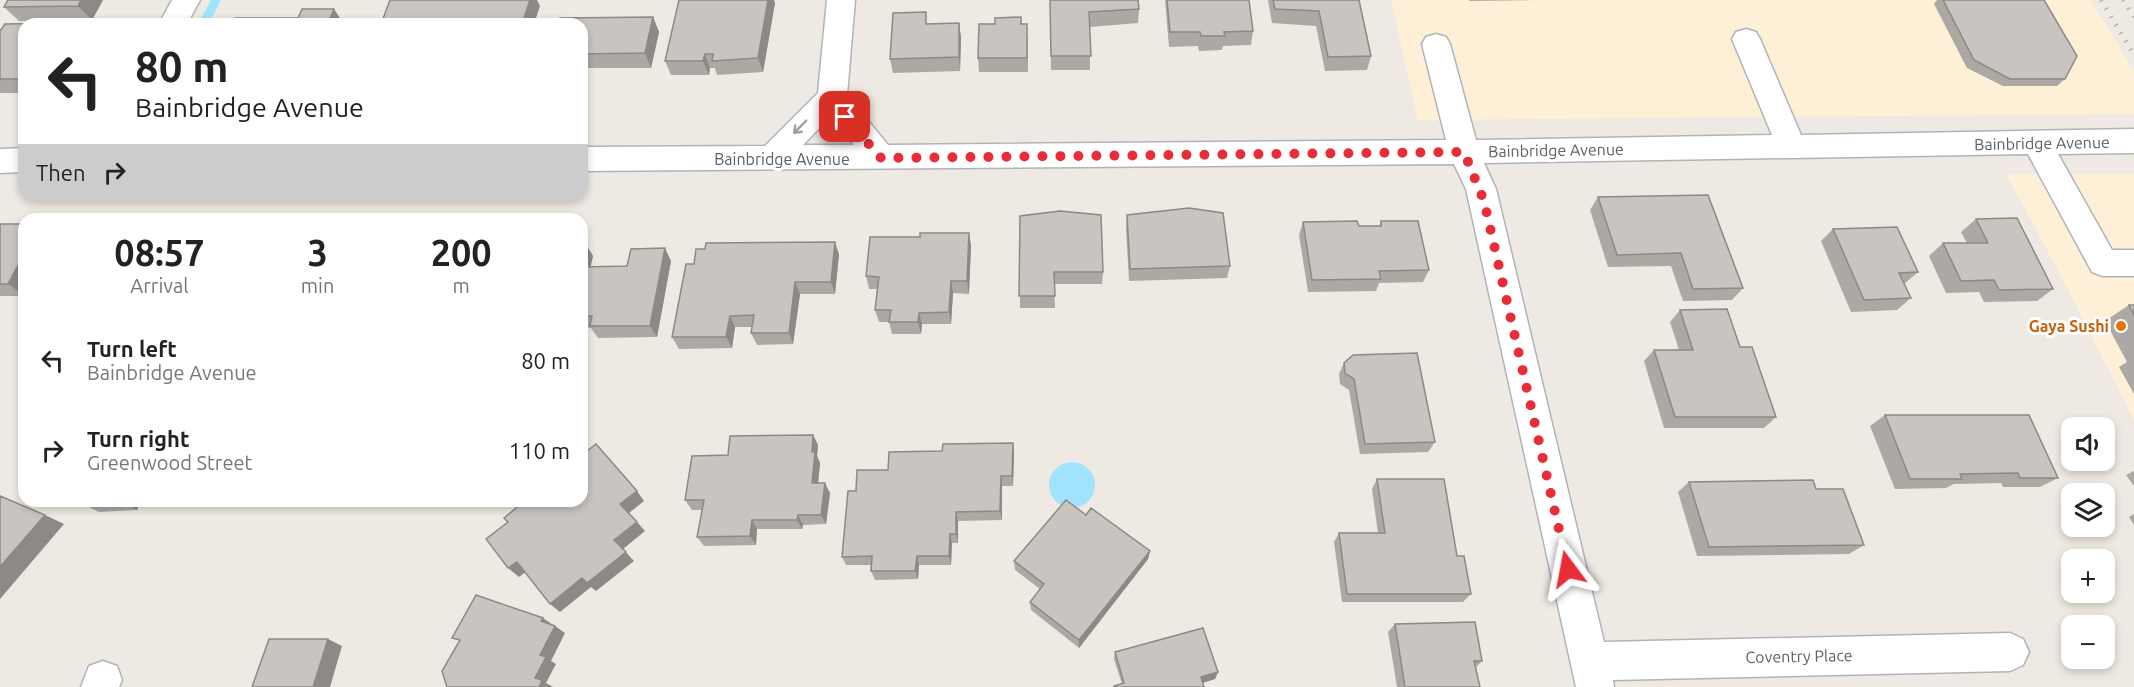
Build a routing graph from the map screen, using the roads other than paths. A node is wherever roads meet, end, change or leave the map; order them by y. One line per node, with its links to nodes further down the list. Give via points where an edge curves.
1 (186, 0): 3 (street)
2 (841, 0): 6 (street)
3 (176, 18)
4 (1746, 39): 9 (street)
5 (1436, 44): 10 (street)
6 (832, 97): 11 (street); 13 (street, one-way to 13)
7 (2134, 141): 8 (street, Bainbridge Avenue)
8 (2037, 143): 9 (street, Bainbridge Avenue); 16 (street, via 2103,263)
9 (1791, 146): 10 (street, Bainbridge Avenue)
10 (1464, 152): 11 (street, Bainbridge Avenue); 18 (street, via 1484,201)
11 (881, 158): 13 (street, Bainbridge Avenue)
12 (588, 159): 13 (street, Bainbridge Avenue)
13 (771, 159)
14 (18, 160): 15 (street)
15 (0, 161)
16 (2134, 263)
17 (2010, 652): 18 (street, Coventry Place)
18 (1592, 674)

